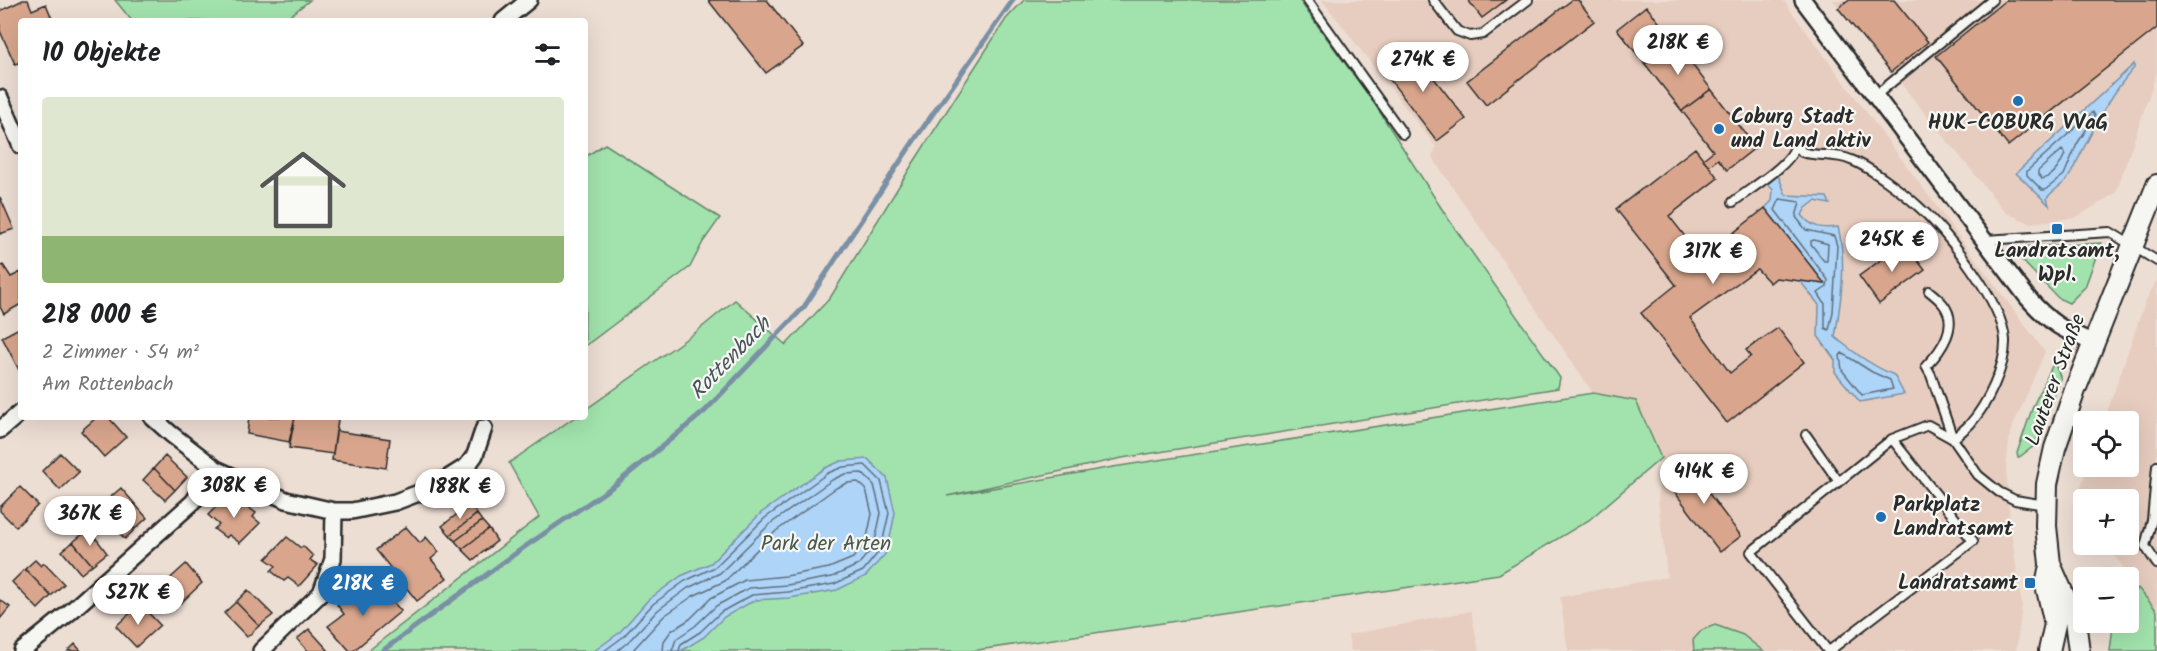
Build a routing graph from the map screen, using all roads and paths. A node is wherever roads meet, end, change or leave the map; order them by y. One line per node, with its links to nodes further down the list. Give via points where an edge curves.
1 (529, 0): 7 (street)
2 (1307, 0): 10 (lane)
3 (1433, 0): 4 (lane, via 1457,31 1470,36 1483,34)
4 (1528, 0)
5 (1992, 0): 8 (lane)
6 (1809, 2): 8 (street)
7 (507, 18)
8 (1875, 96): 14 (street)
9 (0, 98): 11 (street)
10 (1404, 134)
11 (18, 139)
12 (2157, 185): 15 (street, Lauterer Straße)
13 (1732, 202): 25 (lane, via 1786,161 1796,143 1810,155 1827,154 1851,160 1869,170 1919,206 1947,236 1996,311 2005,340 1990,394 1971,423)
14 (1985, 240): 15 (lane, via 2110,232); 18 (street, via 2045,317)
15 (2132, 244): 16 (lane); 18 (street, Lauterer Straße)
16 (2157, 261)
17 (1929, 291): 25 (lane, via 1945,305 1950,325 1947,337 1926,366)
18 (2094, 343): 29 (street, Lauterer Straße, via 2055,448)
19 (18, 415): 22 (street)
20 (155, 420): 27 (street)
21 (484, 428): 30 (street, via 467,466 432,488 395,502)
22 (0, 430)
23 (1806, 435): 28 (lane)
24 (1892, 439): 25 (lane, via 1928,425); 28 (lane); 35 (lane, via 1974,541)
25 (1953, 439): 29 (lane, via 1978,475 1999,492 2015,500)
26 (2157, 466): 32 (lane, via 2152,520 2145,546)
27 (216, 469): 30 (street, via 286,500); 33 (street, via 193,502)
28 (1839, 482): 35 (lane, via 1751,552)
29 (2045, 505): 31 (street, Lauterer Straße)
30 (334, 511): 34 (street, via 333,559 321,593)
31 (2050, 564): 36 (street, Lauterer Straße, via 2046,585 2055,624); 37 (street, Lauterer Straße, via 2075,621)
32 (2157, 564)
33 (22, 651)
34 (261, 651)
35 (1828, 651)
36 (2049, 651)
37 (2079, 651)

